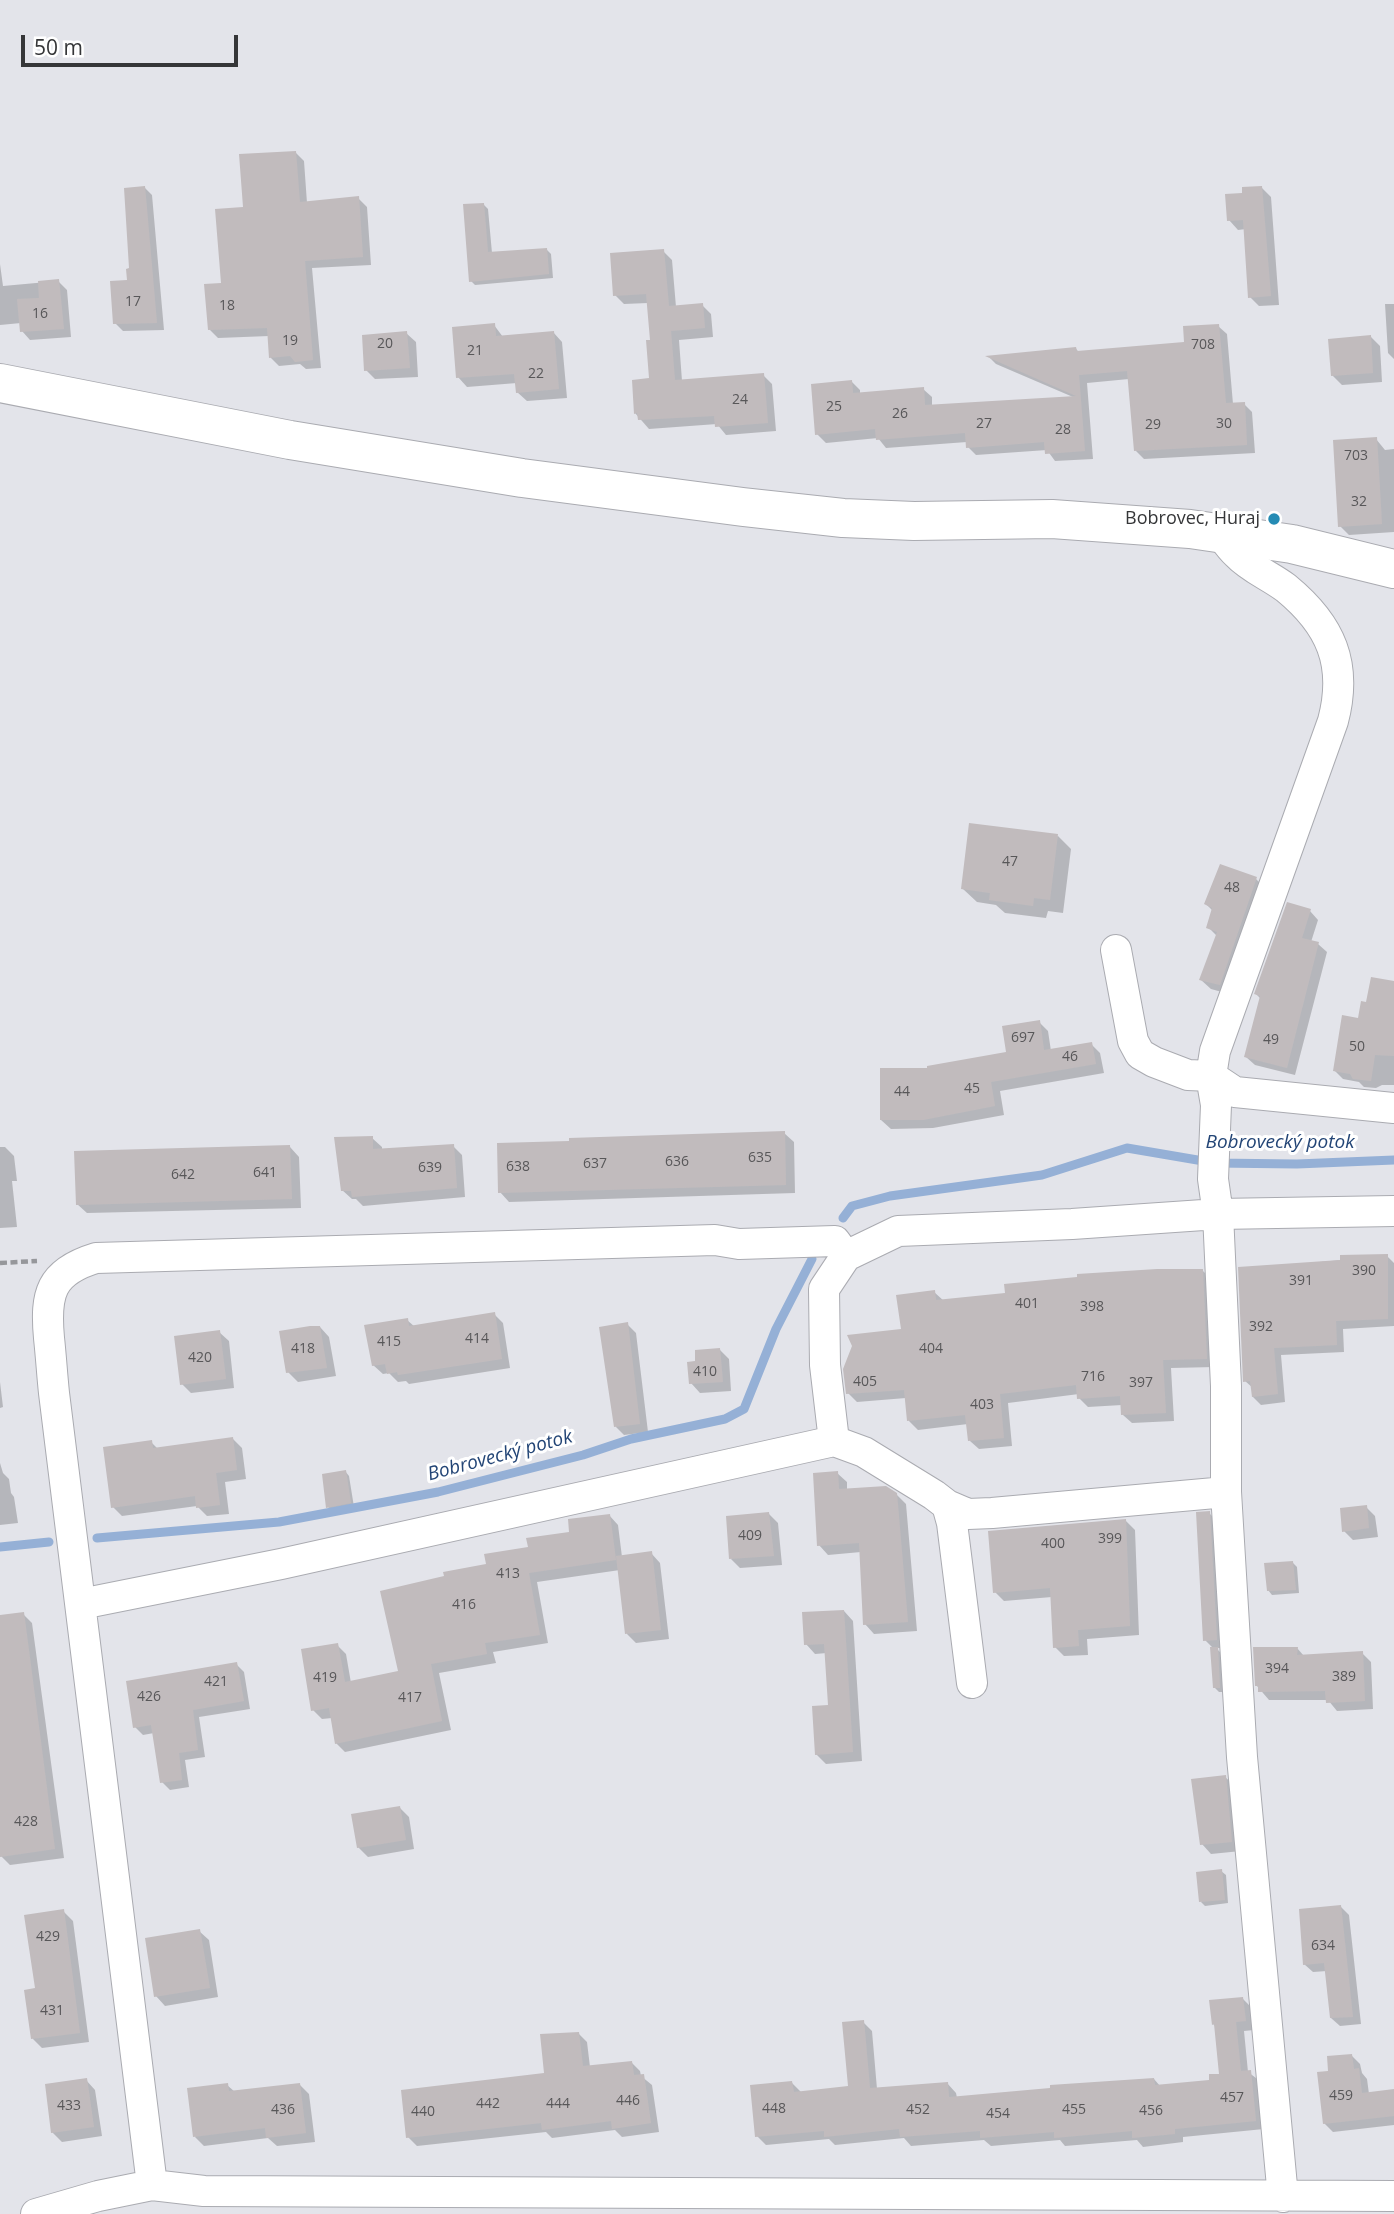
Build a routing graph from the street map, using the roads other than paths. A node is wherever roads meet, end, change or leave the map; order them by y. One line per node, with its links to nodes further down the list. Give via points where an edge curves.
1 (0, 383): 2 (street, via 290,440 522,478 743,507 844,518 1052,519)
2 (1220, 533): 3 (street, via 1292,544); 5 (street, via 1238,556 1286,588 1319,621 1335,649 1340,681 1333,721 1215,1051)
3 (1394, 569)
4 (1116, 950): 5 (street, via 1133,1041 1140,1054 1188,1075)
5 (1212, 1076): 6 (street, via 1235,1092); 8 (street)
6 (1394, 1108)
7 (1394, 1211): 8 (street)
8 (1218, 1214): 9 (street, via 898,1231); 11 (street)
9 (846, 1256): 10 (street, via 824,1289 825,1365); 13 (street, via 835,1241 739,1244 715,1240 266,1251 96,1258 80,1263 66,1270 46,1308)
10 (834, 1441): 12 (street, via 864,1452); 13 (street)
11 (1226, 1492): 12 (street, via 980,1514); 17 (street, via 1242,1757)
12 (947, 1505): 14 (street)
13 (81, 1604): 15 (street)
14 (972, 1684)
15 (152, 2185): 17 (street, via 218,2191); 18 (street)
16 (1394, 2196): 17 (street)
17 (1283, 2197)
18 (36, 2214)

